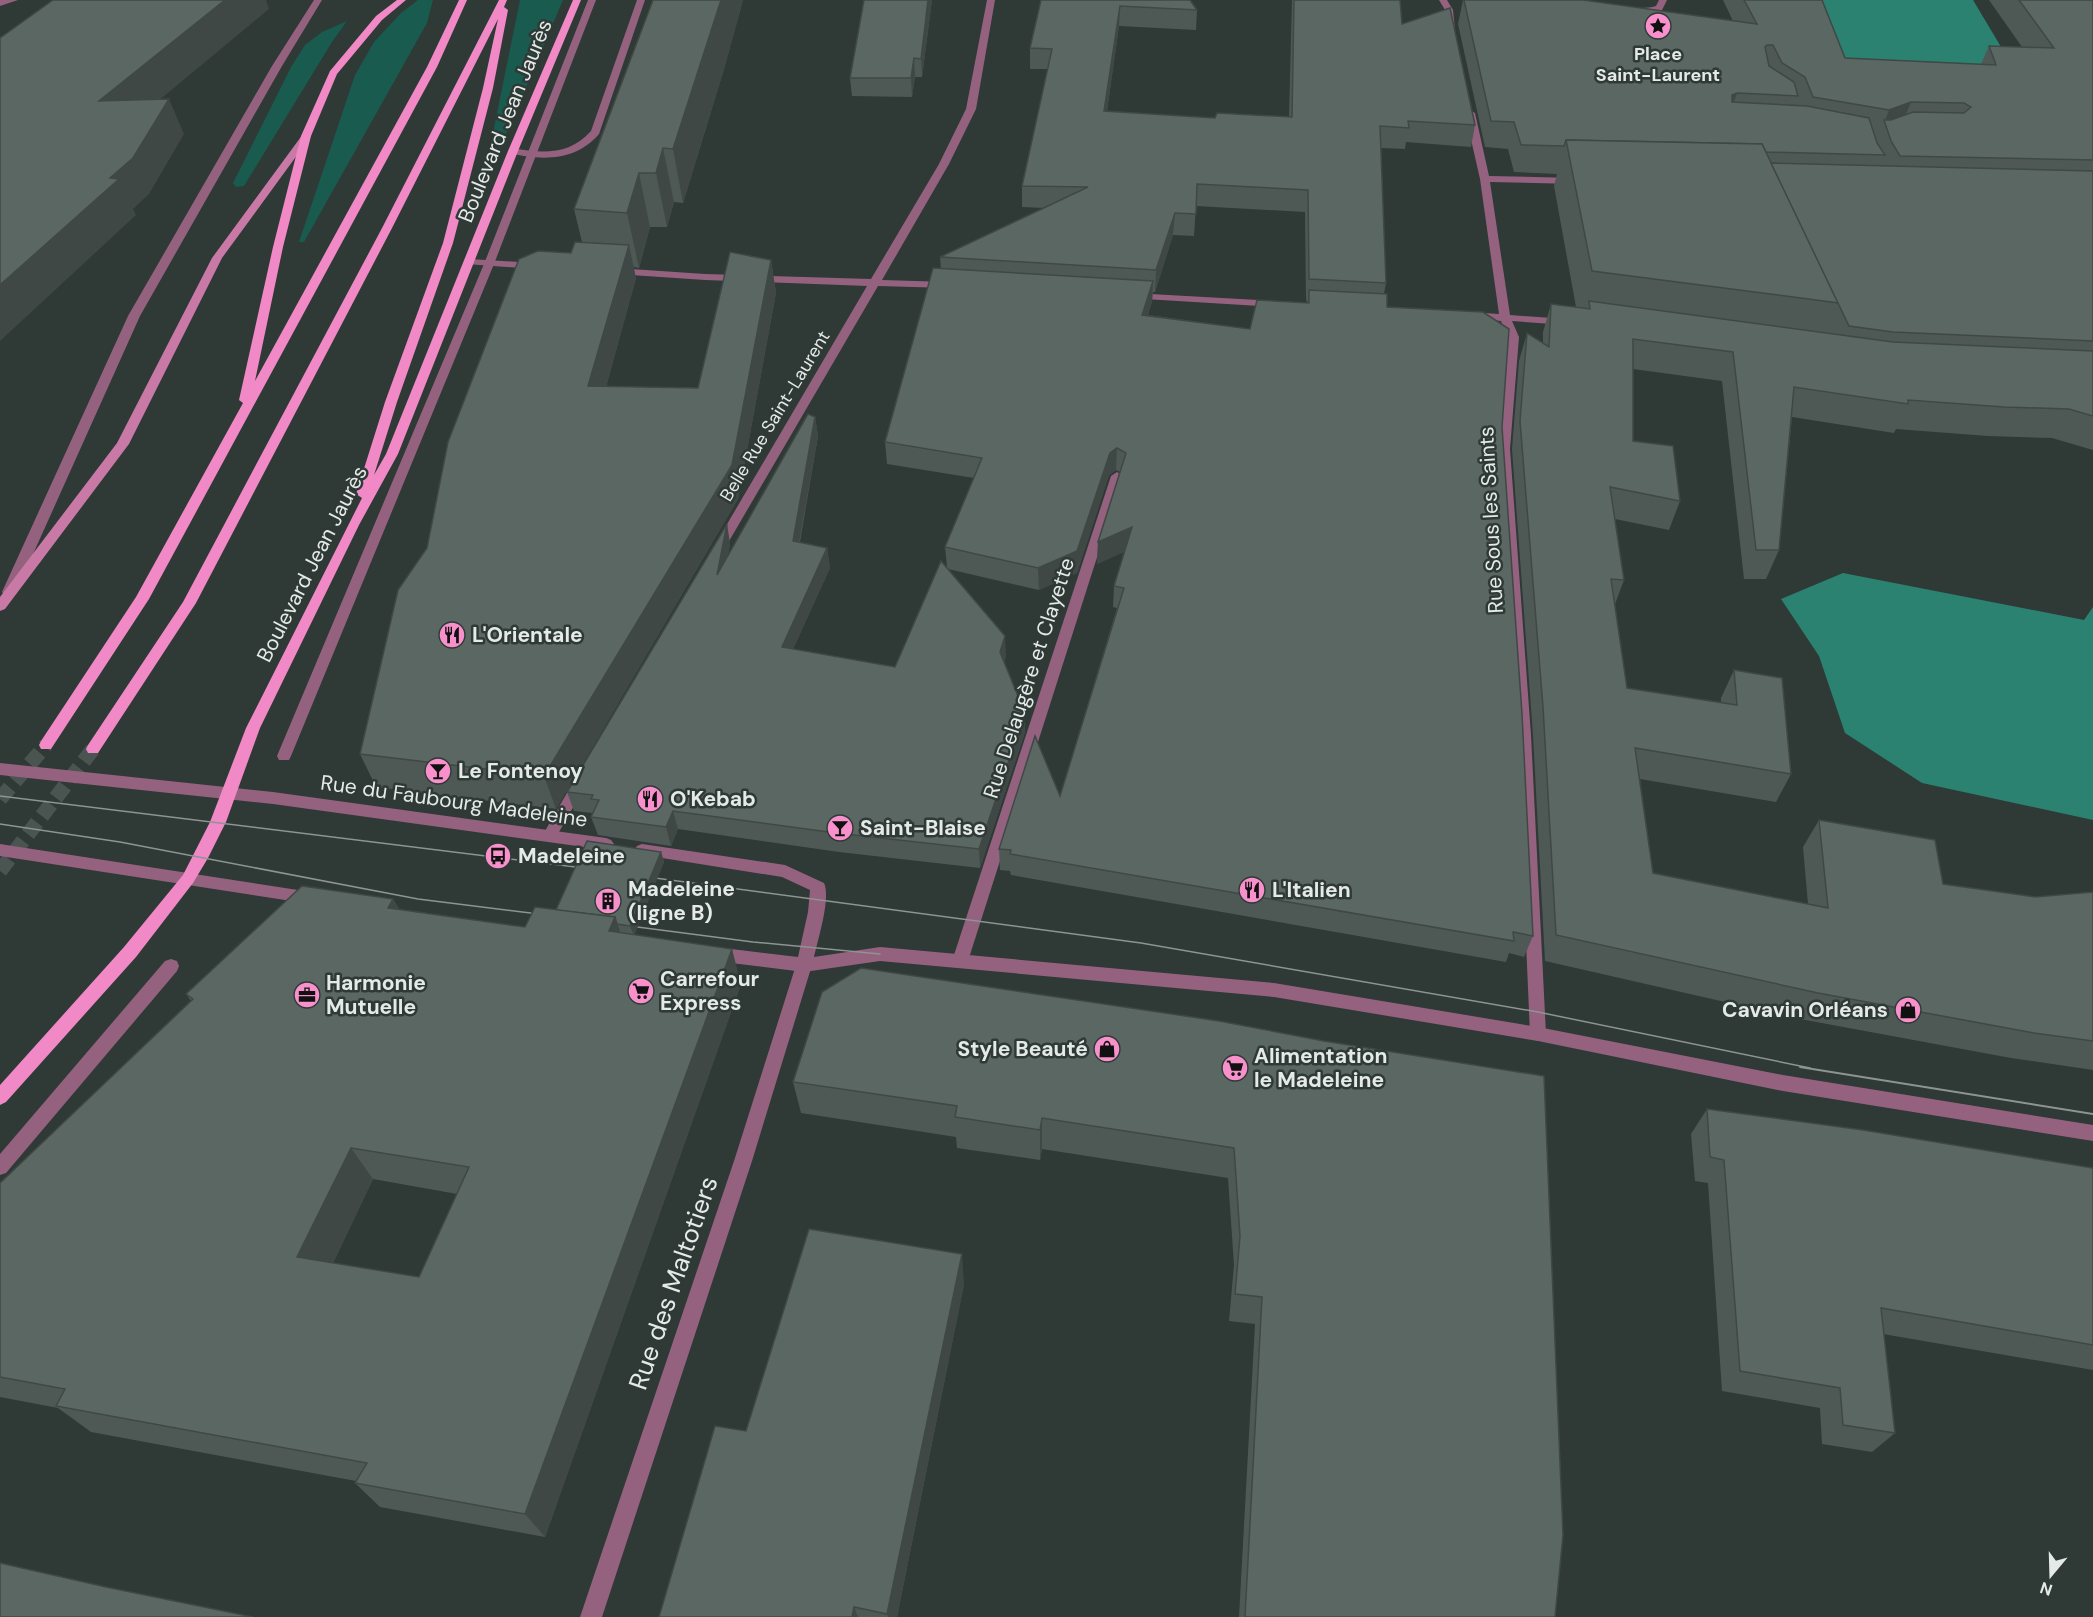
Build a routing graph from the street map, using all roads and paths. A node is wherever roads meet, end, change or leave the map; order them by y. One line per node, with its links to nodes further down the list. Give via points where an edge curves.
1 (14, 0): 12 (street)
2 (318, 0): 36 (street, via 134,316)
3 (402, 0): 16 (main road, via 379,18 333,73)
4 (463, 0): 32 (main road, via 432,67)
5 (504, 0): 34 (main road, via 489,88 448,243 391,402); 38 (main road, via 189,603)
6 (577, 0): 17 (main road, Boulevard Jean Jaurès)
7 (592, 0): 18 (street, Boulevard Jean Jaurès)
8 (641, 0): 18 (street, via 597,132 577,150)
9 (991, 0): 25 (street, Belle Rue Saint-Laurent, via 971,110)
10 (1443, 0): 14 (street)
11 (1663, 0): 13 (street, via 1659,8 1645,12)
12 (0, 3)
13 (1621, 10)
14 (1456, 44)
15 (1468, 100): 19 (street, Rue Sous les Saints)
16 (306, 136): 32 (main road); 36 (main road, via 217,258 123,444)
17 (513, 151): 18 (street); 21 (main road, Boulevard Jean Jaurès)
18 (531, 155): 22 (street, Boulevard Jean Jaurès)
19 (1485, 179): 20 (street); 30 (street, Rue Sous les Saints)
20 (1588, 181)
21 (470, 262): 22 (street); 34 (main road, Boulevard Jean Jaurès, via 392,454)
22 (489, 264): 23 (street); 39 (street, Boulevard Jean Jaurès)
23 (547, 267)
24 (604, 270): 25 (street)
25 (876, 281): 26 (street); 35 (street, Belle Rue Saint-Laurent)
26 (959, 286)
27 (1125, 295): 28 (street)
28 (1291, 305)
29 (1457, 314): 30 (street)
30 (1504, 317): 31 (street); 51 (street, Rue Sous les Saints, via 1513,337 1504,449 1524,735)
31 (1576, 323)
32 (242, 416): 37 (main road, via 142,599)
33 (1117, 476): 48 (street, Rue Delaugère et Clayette)
34 (353, 525): 42 (main road, Boulevard Jean Jaurès, via 253,728)
35 (714, 555)
36 (4, 600)
37 (46, 745)
38 (93, 749)
39 (284, 756)
40 (0, 769): 42 (street, Rue du Faubourg Madeleine)
41 (586, 774): 43 (street)
42 (229, 793): 43 (street, Rue du Faubourg Madeleine); 45 (main road, Boulevard Jean Jaurès)
43 (550, 835): 49 (street, Rue du Faubourg Madeleine, via 785,871 818,887)
44 (0, 850): 45 (street)
45 (188, 879): 46 (street); 52 (main road, Boulevard Jean Jaurès, via 130,952)
46 (327, 900)
47 (699, 952): 49 (street)
48 (960, 961): 49 (street, via 880,954); 51 (street, via 1274,990)
49 (804, 965): 55 (street, Rue des Maltotiers)
50 (171, 966): 54 (street)
51 (1538, 1034): 53 (street, via 1783,1083)
52 (0, 1097)
53 (2093, 1132)
54 (0, 1167)
55 (591, 1617)

